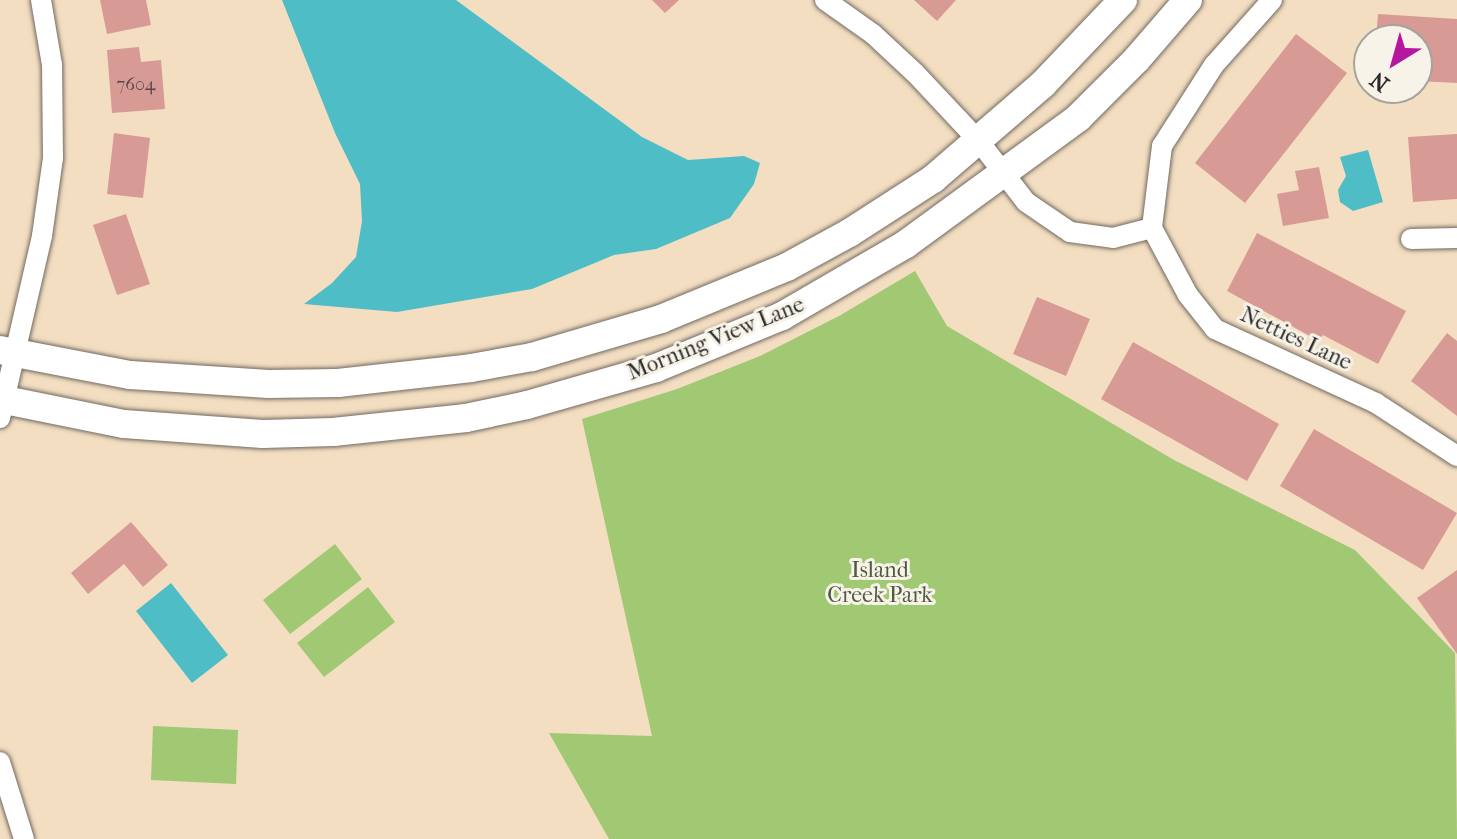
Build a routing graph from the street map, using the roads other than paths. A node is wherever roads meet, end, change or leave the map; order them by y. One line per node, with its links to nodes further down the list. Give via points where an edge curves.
1 (41, 0): 11 (street, via 52,65 53,158 42,236)
2 (825, 0): 6 (street, via 873,34)
3 (1123, 0): 6 (street, Morning View Lane, via 1043,84)
4 (1188, 0): 7 (street, Morning View Lane, via 1078,118)
5 (1272, 0): 8 (street, via 1214,65 1162,146)
6 (978, 140): 7 (street); 11 (street, Morning View Lane, via 911,194 787,267 661,319 532,357 400,377 269,384 130,375)
7 (1006, 173): 8 (street, via 1026,202 1070,232 1113,238); 12 (street, Morning View Lane, via 906,244 782,316 656,368 527,405 395,427 263,434 124,424)
8 (1152, 228): 13 (street, Netties Lane, via 1188,295 1215,329 1376,403)
9 (1457, 238): 10 (street)
10 (1411, 239)
11 (6, 352): 12 (street)
12 (2, 406)
13 (1457, 456)
14 (0, 762): 15 (street)
15 (24, 839)

